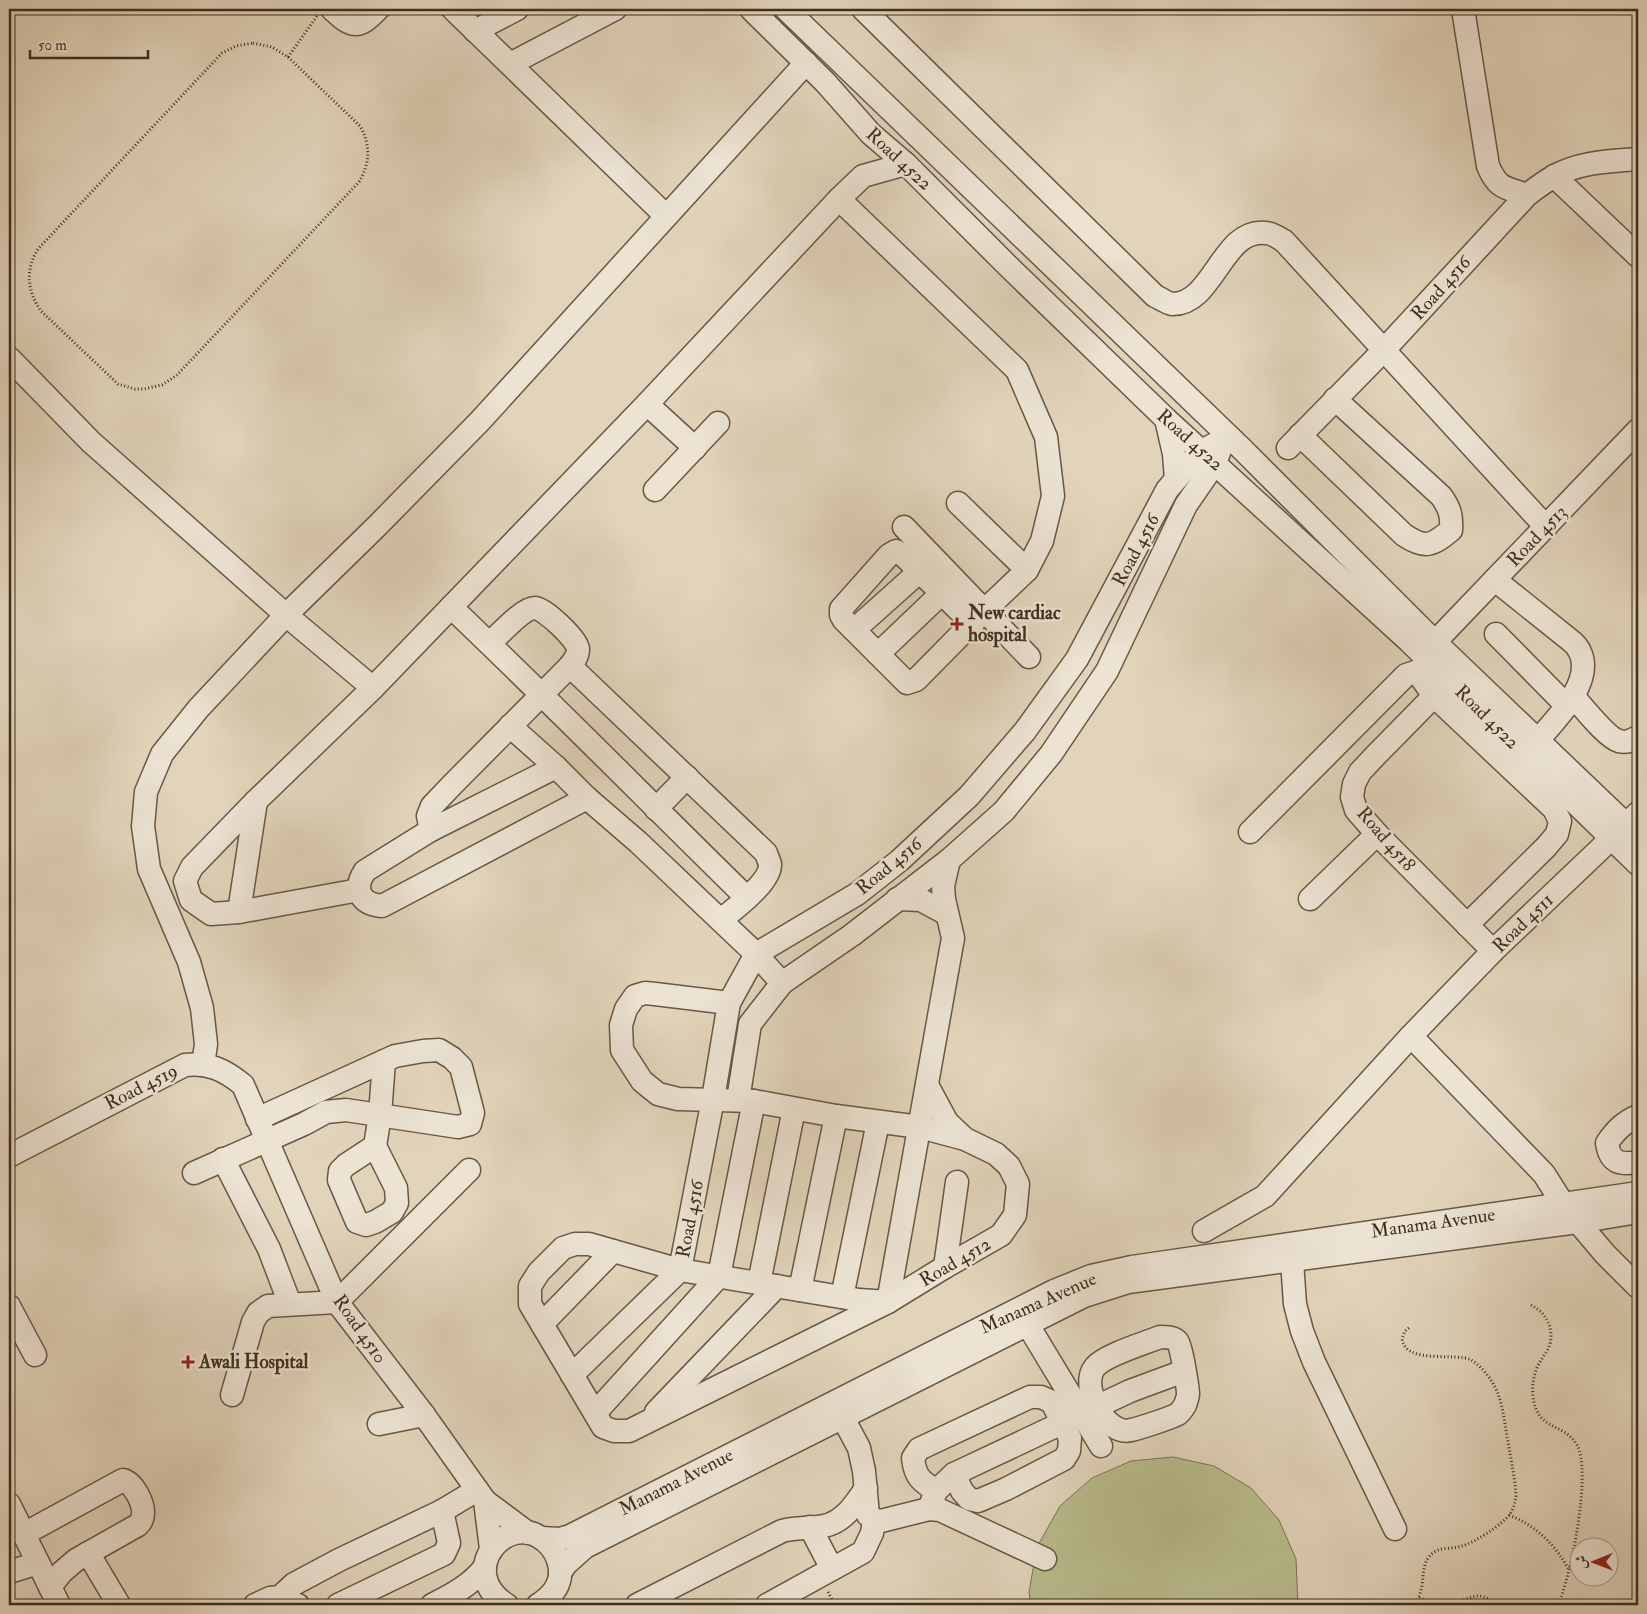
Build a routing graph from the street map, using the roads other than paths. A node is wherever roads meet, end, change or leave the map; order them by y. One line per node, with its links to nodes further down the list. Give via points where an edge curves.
1 (332, 9): 2 (street, via 354,24 366,21)
2 (378, 9)
3 (453, 9): 10 (street)
4 (517, 9): 10 (street)
5 (615, 9): 12 (street)
6 (751, 9): 11 (street, Road 4522)
7 (786, 9): 30 (street, Road 4522, via 1212,421)
8 (863, 9): 22 (street, via 1155,296 1170,304 1185,302 1196,295 1233,247 1250,233 1268,233 1284,241)
9 (1463, 9): 18 (street, via 1488,166 1500,186)
10 (475, 30): 12 (street)
11 (806, 63): 13 (street, Road 4522); 20 (street)
12 (510, 64): 20 (street)
13 (871, 134): 15 (street, Road 4522); 16 (street)
14 (1638, 159): 17 (street, Road 4516, via 1602,162)
15 (906, 164): 16 (street); 26 (street, Road 4522)
16 (863, 176): 19 (street)
17 (1554, 176): 18 (street, Road 4516); 21 (street)
18 (1527, 195): 22 (street, Road 4516)
19 (839, 199): 25 (street); 37 (street, via 1017,370 1046,437 1053,496 1042,541)
20 (666, 216): 42 (street, via 480,422)
21 (1638, 256)
22 (1383, 351): 24 (street, Road 4516); 36 (street)
23 (9, 358): 42 (street, via 91,442)
24 (1335, 399): 24 (street, Road 4516, via 1294,442 1404,535 1417,543 1430,544 1439,540 1451,530 1452,519 1441,496)
25 (647, 404): 29 (street); 41 (street)
26 (1166, 419): 30 (street, Road 4522); 31 (street)
27 (718, 423): 29 (street)
28 (1638, 430): 36 (street, Road 4513)
29 (695, 448): 33 (street)
30 (1220, 451): 31 (street, Road 4516); 32 (street, Road 4522); 46 (street, Road 4522)
31 (1185, 485): 32 (street); 68 (street, Road 4516, via 1186,505 1107,671 1051,754 1004,811); 79 (street, Road 4516, via 1167,490 1077,658 1024,731 969,796 899,861 857,894)
32 (1242, 487): 51 (street, Road 4522, via 1410,642)
33 (655, 490)
34 (958, 503): 37 (street)
35 (904, 527): 43 (street)
36 (1546, 527): 39 (street, Road 4513)
37 (1027, 570): 43 (street)
38 (920, 571): 40 (street); 44 (street); 44 (street, via 902,554 889,555 842,609 841,615)
39 (1495, 580): 46 (street, Road 4513); 55 (street, via 1580,651 1582,675)
40 (942, 593): 43 (street); 48 (street)
41 (451, 607): 47 (street); 52 (street)
42 (286, 615): 52 (street); 84 (street, via 198,709 162,754 146,792 143,826 149,869 189,962 200,999 206,1044)
43 (979, 617): 48 (street, via 913,683 907,683); 49 (street)
44 (854, 630): 48 (street)
45 (1496, 634): 55 (street)
46 (1435, 642): 58 (street, Road 4522)
47 (490, 643): 50 (street, via 526,610 544,610 578,648); 53 (street)
48 (878, 654)
49 (1030, 656)
50 (570, 666): 53 (street); 60 (street)
51 (1419, 671): 54 (street); 64 (street, Road 4522); 66 (street)
52 (373, 688): 62 (street)
53 (542, 694): 56 (street); 63 (street)
54 (1434, 696): 67 (street, Road 4518, via 1360,772 1354,784 1352,797 1356,810); 77 (street, via 1554,809 1560,820 1557,834 1546,847)
55 (1570, 701): 57 (street, via 1619,741 1630,742); 58 (street)
56 (510, 726): 59 (street); 65 (street, via 432,806 428,816)
57 (1638, 737)
58 (1538, 740): 64 (street, Road 4522)
59 (556, 767): 61 (street); 65 (street)
60 (687, 777): 63 (street); 71 (street, via 766,853 770,865 767,876)
61 (587, 798): 70 (street, via 382,906 372,905 363,899); 76 (street)
62 (256, 801): 74 (street); 74 (street, via 192,867 186,881 191,900 211,914)
63 (656, 809): 71 (street)
64 (1629, 828): 69 (street, Road 4522); 78 (street, Road 4511)
65 (431, 830): 70 (street, via 366,871 360,879)
66 (1250, 832)
67 (1377, 834): 72 (street); 77 (street, Road 4518)
68 (949, 860): 73 (street, Road 4516); 75 (street, via 943,886)
69 (1638, 864)
70 (359, 890): 74 (street)
71 (747, 898): 76 (street)
72 (1310, 899)
73 (897, 900): 75 (street, via 921,900); 80 (street, Road 4516)
74 (240, 912)
75 (947, 914): 85 (street, via 953,938)
76 (721, 920): 79 (street)
77 (1467, 925): 78 (street, Road 4518)
78 (1493, 951): 82 (street, Road 4511)
79 (756, 954): 80 (street); 81 (street, Road 4516)
80 (782, 983): 87 (street, Road 4516, via 750,1024)
81 (729, 1003): 86 (street, Road 4516); 86 (street, via 644,993 635,996 621,1025 622,1050 642,1081 658,1094 678,1099)
82 (1411, 1036): 105 (street, via 1544,1174); 108 (street, Road 4511, via 1265,1196)
83 (384, 1061): 89 (street); 89 (street, via 395,1056 439,1050 461,1067 473,1113 470,1124 458,1127); 92 (street)
84 (203, 1065): 92 (street, Road 4519, via 230,1074 243,1085); 98 (street, Road 4519, via 184,1065)
85 (928, 1085): 94 (street); 95 (street, via 947,1122)
86 (713, 1100): 87 (street, Road 4512); 112 (street, Road 4516)
87 (746, 1101): 88 (street, Road 4512); 113 (street, Road 4516)
88 (794, 1109): 90 (street, Road 4512); 114 (street)
89 (380, 1115): 96 (street, via 346,1110 326,1112); 97 (street)
90 (836, 1116): 93 (street, Road 4512); 116 (street)
91 (1638, 1116): 100 (street, via 1615,1131 1607,1143 1608,1153 1614,1160 1627,1164)
92 (257, 1118): 96 (street, Road 4519)
93 (878, 1122): 94 (street, Road 4512); 117 (street)
94 (920, 1127): 95 (street, Road 4512); 119 (street)
95 (965, 1139): 111 (street, Road 4512, via 996,1154 1009,1166 1018,1184 1015,1214 1001,1236)
96 (266, 1140): 99 (street); 118 (street, Road 4510)
97 (375, 1146)
98 (9, 1156)
99 (223, 1159): 102 (street); 120 (street, via 269,1249)
100 (1638, 1162)
101 (469, 1170): 118 (street)
102 (194, 1173)
103 (957, 1182): 111 (street)
104 (1638, 1193): 105 (street, Manama Avenue)
105 (1563, 1204): 107 (street); 110 (street, Manama Avenue)
106 (1638, 1212): 107 (street, Manama Avenue)
107 (1578, 1222): 110 (street, Manama Avenue); 115 (street)
108 (1204, 1231)
109 (612, 1250): 112 (street, Road 4512); 123 (street); 123 (street, Road 4512, via 575,1244 563,1248 539,1272 530,1286 530,1304)
110 (1291, 1252): 122 (street, Manama Avenue, via 1128,1282); 143 (street, via 1295,1304 1302,1331)
111 (945, 1267): 119 (street, Road 4512)
112 (680, 1270): 113 (street); 126 (street)
113 (719, 1276): 114 (street); 128 (street)
114 (768, 1284): 116 (street); 132 (street)
115 (1638, 1287)
116 (800, 1290): 117 (street)
117 (842, 1297): 119 (street)
118 (337, 1302): 120 (street); 130 (street, Road 4510)
119 (888, 1302): 132 (street, Road 4512)
120 (290, 1304): 127 (street, via 268,1306 258,1313)
121 (9, 1306): 124 (street)
122 (1023, 1317): 129 (street); 131 (street, Manama Avenue); 145 (street, Manama Avenue, via 570,1536 560,1539)
123 (542, 1324): 126 (street, Road 4512)
124 (35, 1355)
125 (1184, 1371): 129 (street, via 1130,1390); 129 (street, via 1188,1395 1178,1414 1128,1431 1117,1430); 129 (street, via 1178,1342 1170,1337 1160,1337 1104,1360 1090,1377)
126 (572, 1375): 128 (street, Road 4512)
127 (232, 1395)
128 (595, 1413): 132 (street, Road 4512, via 603,1426 614,1431 630,1430)
129 (1080, 1414): 134 (street); 135 (street); 135 (street, via 1064,1458 1006,1489 978,1500 969,1498); 138 (street, via 1041,1397 1030,1397 920,1449 913,1458 914,1469)
130 (424, 1415): 133 (street); 137 (street, Road 4510)
131 (842, 1418): 136 (street, via 859,1448); 152 (street, Manama Avenue, via 585,1547 566,1564)
132 (644, 1423)
133 (379, 1424)
134 (1101, 1446)
135 (954, 1474): 138 (street)
136 (866, 1488): 141 (street, via 868,1515); 142 (street, via 852,1509 838,1521)
137 (481, 1496): 140 (street); 145 (street); 147 (street, Road 4510)
138 (933, 1500): 141 (street, via 881,1521); 148 (street, via 940,1510)
139 (9, 1504): 144 (street)
140 (442, 1511): 154 (street, via 294,1584); 157 (street, via 449,1543 444,1554)
141 (874, 1520): 150 (street, via 863,1552)
142 (810, 1527): 150 (street); 161 (street, via 782,1531)
143 (1395, 1529)
144 (24, 1534): 146 (street, via 119,1481 129,1482 143,1507 141,1521); 149 (street)
145 (534, 1535): 147 (street, Manama Avenue, via 514,1534 501,1539); 152 (street, via 552,1547 558,1559)
146 (88, 1553): 153 (street, via 69,1566); 155 (street)
147 (488, 1558): 158 (street, via 477,1577); 160 (street, Road 4510, via 485,1578 489,1589)
148 (1045, 1559)
149 (38, 1563): 151 (street); 153 (street)
150 (832, 1569): 162 (street)
151 (9, 1572)
152 (552, 1594)
153 (55, 1596)
154 (289, 1601): 156 (street, via 262,1601)
155 (120, 1605)
156 (255, 1605)
157 (338, 1605)
158 (432, 1605)
159 (497, 1605): 160 (street)
160 (506, 1605)
161 (637, 1605)
162 (767, 1605)

